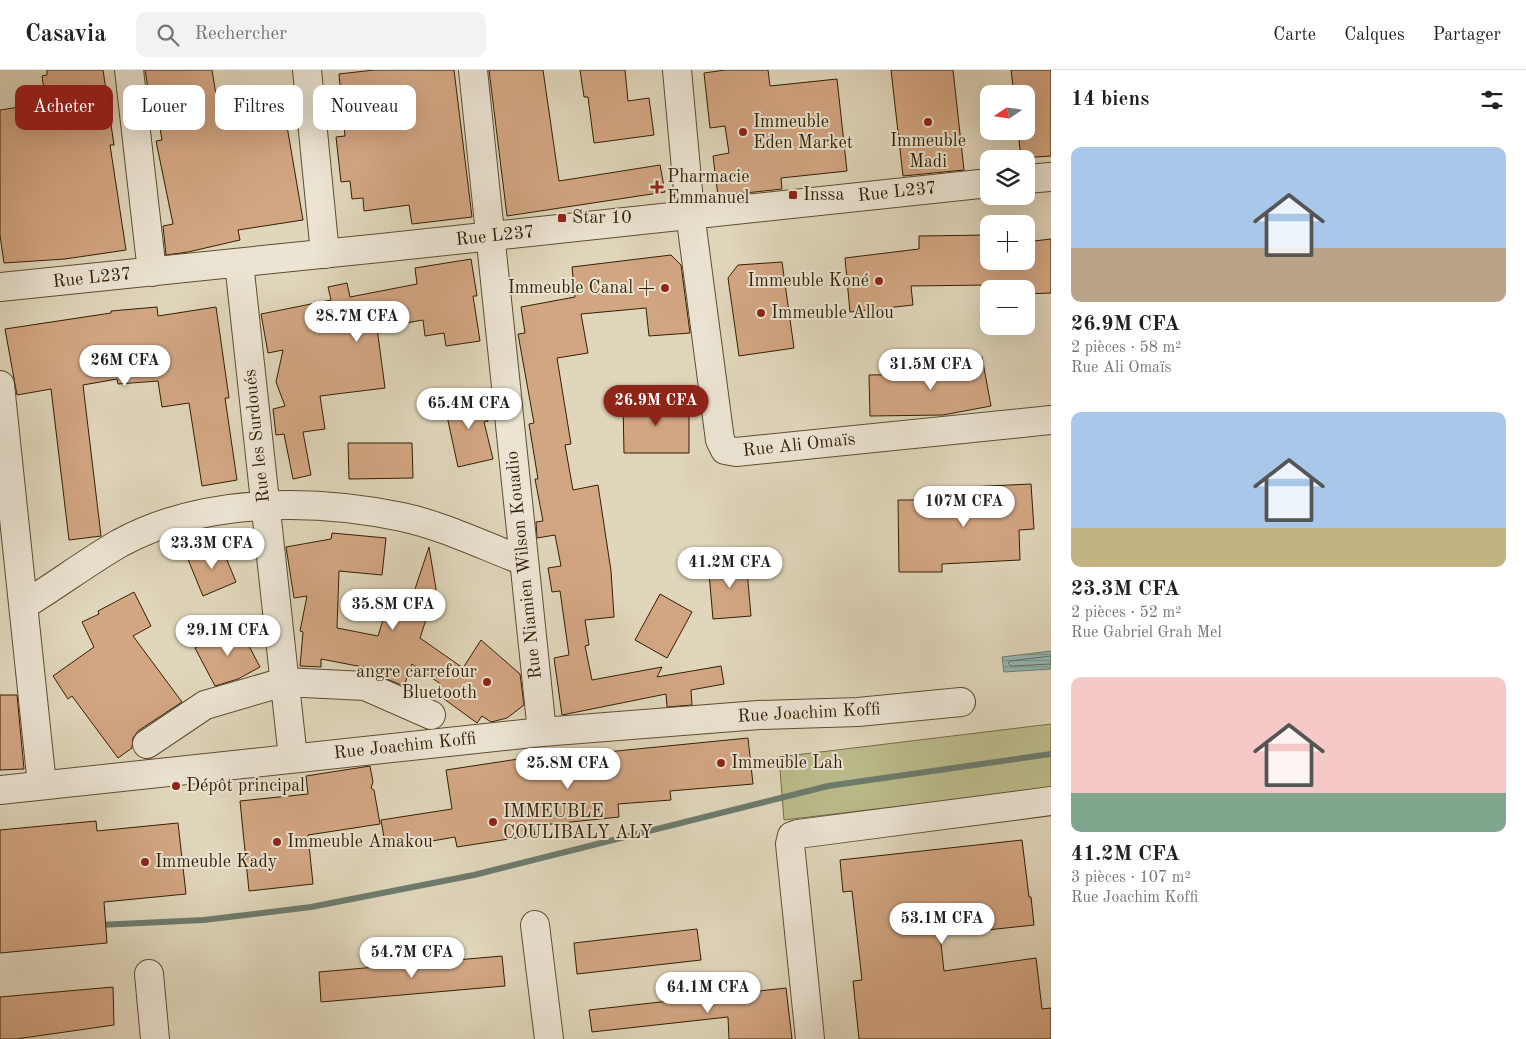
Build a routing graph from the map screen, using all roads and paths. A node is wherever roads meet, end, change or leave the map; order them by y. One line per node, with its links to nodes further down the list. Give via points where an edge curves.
1 (130, 70): 12 (street)
2 (307, 70): 10 (street)
3 (473, 70): 9 (street, Rue Niamien Wilson Kouadio)
4 (677, 70): 8 (street)
5 (1051, 176): 6 (street)
6 (1035, 178)
7 (980, 184): 8 (street, Rue L237)
8 (690, 214): 9 (street, Rue L237); 15 (street, Rue Ali Omaïs, via 720,440 725,450 736,452)
9 (490, 237): 10 (street, Rue L237); 17 (street, Rue Niamien Wilson Kouadio)
10 (325, 254): 11 (street, Rue L237)
11 (239, 263): 12 (street, Rue L237); 16 (street, Rue les Surdoués)
12 (152, 272): 13 (street, Rue L237)
13 (0, 287)
14 (0, 385): 18 (street)
15 (1051, 420)
16 (265, 506): 17 (street, via 356,509 404,517); 18 (street, via 215,512 148,531 120,543); 19 (street, Rue les Surdoués)
17 (524, 561): 22 (street, Rue Niamien Wilson Kouadio)
18 (24, 604): 25 (street)
19 (284, 682): 21 (street, via 365,686); 23 (street, via 205,705); 24 (street, Rue les Surdoués)
20 (961, 702): 22 (street, Rue Joachim Koffi, via 858,712 759,715)
21 (431, 715)
22 (542, 732): 24 (street, Rue Joachim Koffi)
23 (147, 744)
24 (293, 758): 25 (street, Rue Joachim Koffi)
25 (42, 785): 26 (street, Rue Joachim Koffi)
26 (0, 790)
27 (1051, 801): 32 (street, via 792,836 794,900 803,956)
28 (535, 925): 31 (street)
29 (149, 974): 30 (street)
30 (155, 1039)
31 (549, 1039)
32 (810, 1039)

